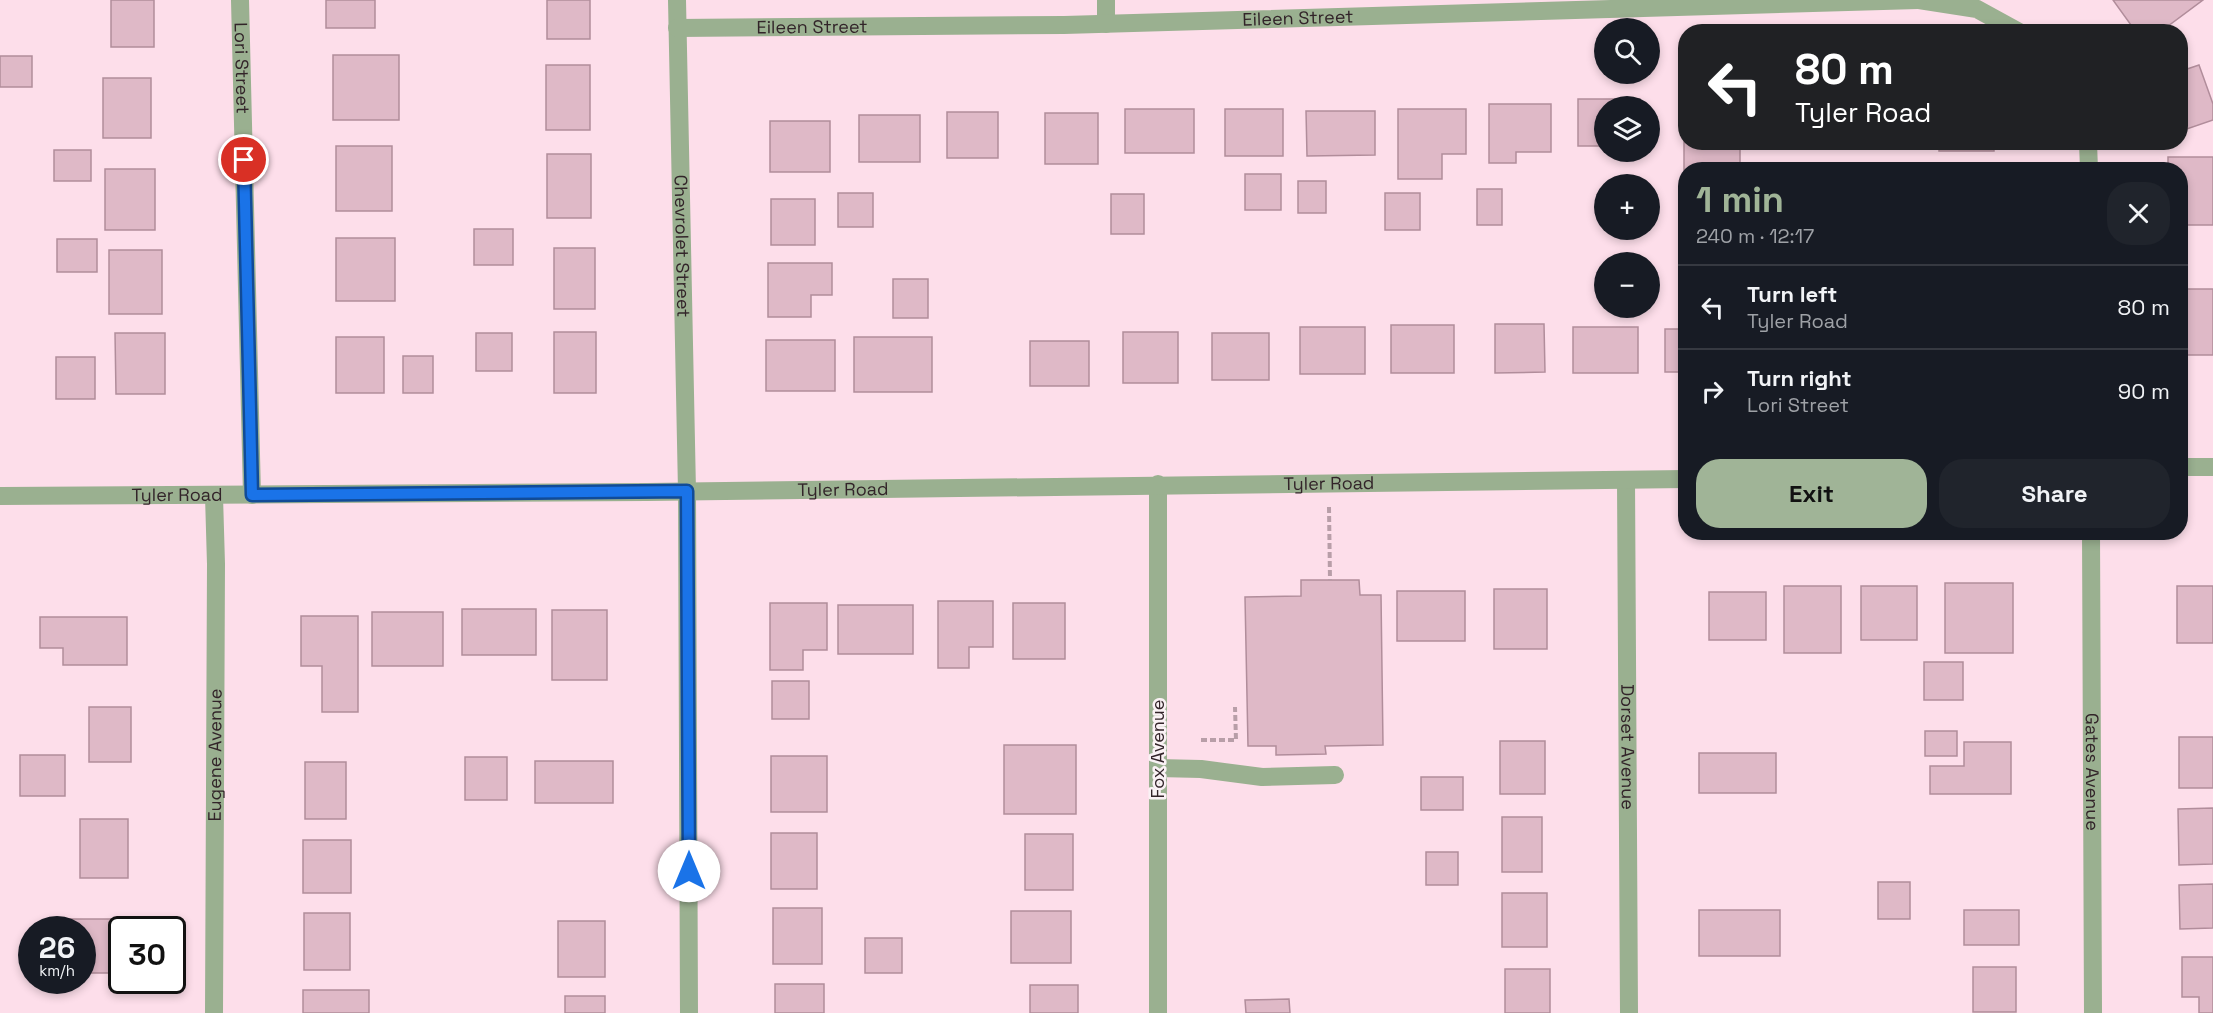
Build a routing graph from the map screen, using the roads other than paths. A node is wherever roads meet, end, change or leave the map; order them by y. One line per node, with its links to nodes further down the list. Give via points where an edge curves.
1 (240, 0): 15 (street, Lori Street)
2 (677, 0): 8 (street, Chevrolet Street)
3 (1106, 0): 6 (street)
4 (1918, 0): 5 (street, Eileen Street); 7 (street, Eileen Street, via 1977,9)
5 (1873, 1): 6 (street, Eileen Street)
6 (1106, 24): 8 (street, Eileen Street)
7 (2004, 24)
8 (677, 28): 14 (street, Chevrolet Street)
9 (2188, 467): 10 (street)
10 (2213, 467)
11 (1678, 479): 12 (street, Tyler Road)
12 (1626, 480): 13 (street, Tyler Road); 24 (street, Dorset Avenue)
13 (1158, 484): 14 (street, Tyler Road); 19 (street, Fox Avenue)
14 (687, 491): 15 (street, Tyler Road); 22 (street, Chevrolet Street)
15 (252, 495): 17 (street, Tyler Road)
16 (0, 496): 17 (street, Tyler Road)
17 (214, 496): 21 (street, Eugene Avenue)
18 (2091, 540): 25 (street, Gates Avenue)
19 (1158, 768): 20 (street, via 1262,777); 23 (street, Fox Avenue)
20 (1335, 775)
21 (214, 1013)
22 (689, 1013)
23 (1158, 1013)
24 (1629, 1013)
25 (2093, 1013)

